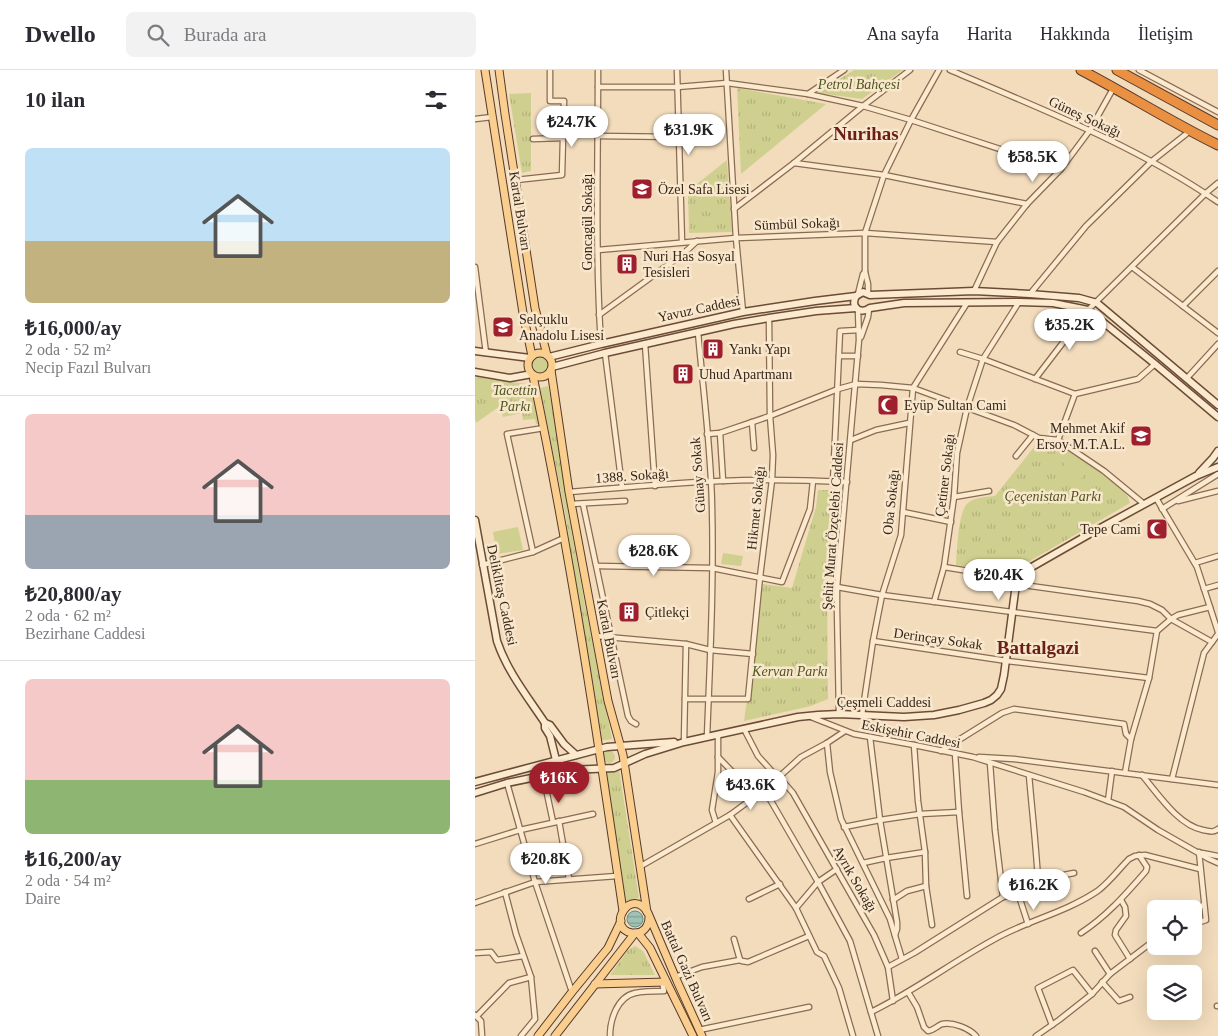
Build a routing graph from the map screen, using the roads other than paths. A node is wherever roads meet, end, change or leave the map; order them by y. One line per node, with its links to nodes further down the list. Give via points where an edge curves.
1 (485, 70): 21 (main road, Kartal Bulvarı)
2 (499, 70): 36 (main road, Kartal Bulvarı)
3 (550, 70): 29 (street, via 550,101 564,101)
4 (598, 70): 15 (street, Goncagül Sokağı)
5 (677, 70): 16 (street)
6 (726, 70): 14 (street)
7 (844, 70): 18 (street)
8 (910, 70): 19 (street)
9 (939, 70): 23 (street)
10 (950, 70): 25 (street, Güneş Sokağı)
11 (1081, 70): 17 (highway)
12 (1117, 70): 24 (highway)
13 (1139, 70): 20 (street)
14 (727, 83): 16 (street); 18 (street); 41 (street)
15 (598, 87): 16 (street); 27 (street, Goncagül Sokağı)
16 (677, 87): 28 (street)
17 (1114, 87): 25 (street); 26 (highway)
18 (809, 94): 19 (street)
19 (863, 106): 23 (street); 33 (street)
20 (1218, 112)
21 (492, 117): 22 (street); 80 (main road, Kartal Bulvarı)
22 (475, 119)
23 (911, 120): 34 (street); 35 (street)
24 (1218, 125)
25 (1090, 130): 32 (street, Güneş Sokağı); 34 (street)
26 (1191, 131): 31 (highway); 32 (street)
27 (598, 136): 28 (street); 47 (street, Goncagül Sokağı)
28 (679, 137): 45 (street)
29 (563, 138): 30 (street); 36 (street, via 562,176)
30 (533, 139)
31 (1218, 144)
32 (1152, 161): 38 (street, Güneş Sokağı); 53 (street, via 1086,226)
33 (794, 163): 35 (street); 41 (street)
34 (1061, 168): 40 (street)
35 (884, 175): 40 (street); 42 (street)
36 (516, 180): 77 (main road, Kartal Bulvarı, via 535,308)
37 (1218, 183): 38 (street)
38 (1206, 193): 39 (street, Güneş Sokağı); 48 (street)
39 (1218, 202)
40 (1027, 204): 46 (street)
41 (735, 209): 43 (street)
42 (865, 233): 43 (street, Sümbül Sokağı); 46 (street, Sümbül Sokağı); 51 (street)
43 (736, 238): 44 (street, Sümbül Sokağı); 63 (street)
44 (697, 241): 45 (street, Sümbül Sokağı); 64 (street)
45 (682, 242): 47 (street, Sümbül Sokağı)
46 (997, 242): 52 (street)
47 (598, 250): 64 (street, Goncagül Sokağı)
48 (1132, 267): 58 (street); 59 (street)
49 (475, 269): 74 (street)
50 (1218, 271): 59 (street)
51 (865, 272): 54 (street); 55 (street)
52 (974, 291): 53 (street); 55 (street)
53 (1030, 294): 58 (street, via 1079,298)
54 (857, 295): 55 (street, via 863,292); 61 (street, via 854,303); 63 (street, Yavuz Caddesi)
55 (869, 295): 60 (street, via 872,300)
56 (1019, 302): 57 (street); 62 (street, via 1053,303); 81 (street, Çetiner Sokağı)
57 (967, 303): 60 (street, via 904,303); 89 (street, Oba Sokağı)
58 (1097, 303): 62 (street); 86 (street)
59 (1183, 306): 68 (street)
60 (870, 308): 61 (street); 69 (street, Şehit Murat Özçelebi Caddesi)
61 (857, 309): 65 (street, Yavuz Caddesi); 66 (street, Şehit Murat Özçelebi Caddesi)
62 (1089, 310): 82 (street); 87 (street)
63 (743, 312): 70 (street, Yavuz Caddesi)
64 (599, 315): 70 (street, Goncagül Sokağı)
65 (769, 318): 67 (street, Yavuz Caddesi); 94 (street, Hikmet Sokağı)
66 (859, 330): 69 (street, Şehit Murat Özçelebi Caddesi); 78 (street, via 840,331)
67 (698, 332): 71 (street, Yavuz Caddesi); 100 (street, Günay Sokak)
68 (1218, 333)
69 (859, 340): 79 (street, Şehit Murat Özçelebi Caddesi)
70 (601, 344): 77 (street, Yavuz Caddesi)
71 (645, 344): 76 (street, Yavuz Caddesi); 116 (street)
72 (1218, 344): 86 (street)
73 (475, 351): 74 (street)
74 (486, 352): 80 (street)
75 (960, 352): 81 (street)
76 (605, 353): 83 (street, Yavuz Caddesi); 117 (street)
77 (548, 356): 80 (main road, via 537,353); 83 (main road)
78 (839, 356): 79 (street); 90 (street)
79 (858, 356): 88 (street, Şehit Murat Özçelebi Caddesi)
80 (531, 357): 85 (main road, via 528,368)
81 (983, 359): 87 (street); 93 (street, Çetiner Sokağı)
82 (1155, 364): 91 (street, via 1138,379); 95 (street)
83 (552, 369): 85 (main road, via 543,377); 120 (main road, Kartal Bulvarı)
84 (475, 372): 85 (street, via 510,378)
85 (533, 375): 98 (main road, Kartal Bulvarı)
86 (1187, 378): 92 (street)
87 (1035, 379): 91 (street)
88 (856, 384): 89 (street); 90 (street); 102 (street, Şehit Murat Özçelebi Caddesi)
89 (913, 388): 93 (street); 97 (street, Oba Sokağı)
90 (838, 389): 94 (street); 114 (street)
91 (1075, 394): 103 (street)
92 (1218, 405)
93 (967, 408): 101 (street); 121 (street, Çetiner Sokağı, via 957,452)
94 (770, 416): 96 (street); 110 (street, Hikmet Sokağı)
95 (1218, 417)
96 (752, 422): 99 (street); 104 (street)
97 (909, 423): 102 (street, via 876,430); 129 (street, Oba Sokağı)
98 (544, 428): 132 (main road, Kartal Bulvarı); 133 (street, via 507,434)
99 (720, 433): 100 (street); 112 (street)
100 (707, 434): 111 (street, Günay Sokak)
101 (1033, 435): 103 (street); 106 (street)
102 (851, 440): 115 (street, Şehit Murat Özçelebi Caddesi)
103 (1058, 440): 127 (street, via 1104,471)
104 (754, 448)
105 (1218, 451): 109 (street)
106 (1016, 456)
107 (1218, 467): 109 (street)
108 (1218, 474): 124 (street)
109 (1196, 476): 122 (street)
110 (772, 480): 112 (street, 1388. Sokağı); 113 (street, 1388. Sokağı); 141 (street, Hikmet Sokağı)
111 (711, 481): 112 (street, 1388. Sokağı); 116 (street, 1388. Sokağı); 140 (street, Günay Sokak)
112 (723, 481)
113 (813, 481): 114 (street, 1388. Sokağı); 141 (street, via 810,509 782,582)
114 (833, 482): 115 (street, 1388. Sokağı)
115 (847, 482): 144 (street, Şehit Murat Özçelebi Caddesi)
116 (655, 486): 117 (street, 1388. Sokağı)
117 (622, 488): 120 (street, 1388. Sokağı)
118 (989, 491): 121 (street)
119 (1218, 491): 124 (street)
120 (569, 492): 125 (main road, Kartal Bulvarı)
121 (954, 497): 131 (street, Çetiner Sokağı)
122 (1156, 498): 127 (street); 128 (street)
123 (625, 500): 126 (street)
124 (1173, 502): 128 (street)
125 (571, 504): 126 (street); 153 (main road, Kartal Bulvarı)
126 (583, 504): 138 (street)
127 (1144, 504): 142 (street, via 1023,572)
128 (1162, 508): 136 (street)
129 (903, 512): 131 (street); 146 (street, Oba Sokağı, via 901,535)
130 (475, 520): 134 (street, Deliklitaş Caddesi)
131 (951, 522): 139 (street, Çetiner Sokağı)
132 (564, 538): 133 (street); 179 (main road, Kartal Bulvarı)
133 (533, 552): 137 (street)
134 (478, 553): 137 (street, Deliklitaş Caddesi)
135 (1218, 556): 136 (street)
136 (1195, 563): 145 (street)
137 (482, 565): 167 (street, Deliklitaş Caddesi, via 503,657)
138 (597, 566): 140 (street); 154 (street)
139 (943, 567): 142 (street); 147 (street, Çetiner Sokağı)
140 (712, 568): 141 (street); 158 (street, Günay Sokak)
141 (760, 577): 159 (street, Hikmet Sokağı)
142 (1017, 581): 149 (street, Çeşmeli Caddesi); 150 (street, via 1150,604)
143 (1218, 585): 145 (street)
144 (837, 587): 146 (street); 164 (street, Şehit Murat Özçelebi Caddesi)
145 (1204, 589): 148 (street)
146 (881, 594): 147 (street); 155 (street, Oba Sokağı)
147 (934, 602): 149 (street)
148 (1210, 607): 150 (street); 152 (street)
149 (1012, 612): 151 (street); 160 (street, Çeşmeli Caddesi)
150 (1171, 619): 151 (street); 156 (street)
151 (1157, 631): 161 (street)
152 (1218, 633): 156 (street)
153 (596, 636): 154 (street); 178 (main road, Kartal Bulvarı)
154 (612, 637): 157 (street); 168 (street, via 628,716)
155 (873, 641): 160 (street, Derinçay Sokak); 166 (street, Oba Sokağı)
156 (1212, 642): 194 (street, via 1204,653)
157 (686, 644): 158 (street); 163 (street)
158 (710, 650): 159 (street); 162 (street, Günay Sokak)
159 (753, 654): 162 (street, Hikmet Sokağı, via 748,699)
160 (1007, 660): 161 (street, Derinçay Sokak); 166 (street, Çeşmeli Caddesi, via 1001,689 984,703 934,715)
161 (1149, 678): 174 (street)
162 (708, 698): 163 (street); 172 (street, Günay Sokak)
163 (685, 699): 175 (street)
164 (839, 714): 165 (street, Çeşmeli Caddesi); 166 (street, Çeşmeli Caddesi)
165 (808, 716): 169 (street, Çeşmeli Caddesi); 170 (street)
166 (862, 716)
167 (545, 723): 182 (street, Deliklitaş Caddesi); 185 (street, Deliklitaş Caddesi)
168 (636, 724)
169 (744, 728): 171 (street, Çeşmeli Caddesi); 193 (street, Ayrık Sokağı, via 758,756)
170 (845, 731): 173 (street, Eskişehir Caddesi); 176 (street, Eskişehir Caddesi)
171 (718, 734): 172 (street, Çeşmeli Caddesi); 183 (street)
172 (707, 737): 175 (street, Çeşmeli Caddesi)
173 (870, 737): 177 (street, Eskişehir Caddesi); 207 (street)
174 (1131, 739): 180 (street, via 1124,724 1014,709); 190 (street)
175 (684, 742): 178 (street, Çeşmeli Caddesi); 186 (street, Çeşmeli Caddesi)
176 (827, 743): 193 (street, Eskişehir Caddesi, via 801,757); 211 (street, via 830,772)
177 (914, 745): 180 (street, Eskişehir Caddesi); 205 (street)
178 (621, 746): 179 (street, Çeşmeli Caddesi); 186 (main road, Kartal Bulvarı)
179 (598, 750): 182 (street, Çeşmeli Caddesi); 188 (main road, Kartal Bulvarı)
180 (940, 751): 181 (street, Eskişehir Caddesi)
181 (955, 753): 184 (street, Eskişehir Caddesi); 203 (street)
182 (576, 755): 185 (street, Çeşmeli Caddesi)
183 (718, 757): 201 (street); 210 (street, via 713,810)
184 (973, 757): 187 (street, Eskişehir Caddesi); 189 (street)
185 (556, 760): 195 (street, Çeşmeli Caddesi)
186 (625, 763): 188 (street, Çeşmeli Caddesi); 224 (main road, Kartal Bulvarı)
187 (990, 763): 191 (street, Eskişehir Caddesi); 236 (street)
188 (601, 769): 196 (street, Çeşmeli Caddesi, via 570,770); 228 (main road, Kartal Bulvarı)
189 (1112, 771): 190 (street); 202 (street)
190 (1125, 773): 192 (street)
191 (1029, 775): 202 (street, Eskişehir Caddesi); 227 (street, via 1038,880)
192 (1142, 775): 194 (street); 212 (street, via 1184,822 1209,832)
193 (779, 777): 199 (street, Eskişehir Caddesi); 225 (street, Ayrık Sokağı, via 793,794)
194 (1172, 779): 197 (street)
195 (475, 782)
196 (507, 783): 200 (street, Çeşmeli Caddesi); 213 (street)
197 (1218, 785)
198 (546, 789): 209 (street)
199 (765, 789): 201 (street, Eskişehir Caddesi); 231 (street)
200 (475, 793)
201 (756, 796): 206 (street, Eskişehir Caddesi)
202 (1108, 801): 216 (street, Eskişehir Caddesi, via 1124,807)
203 (959, 812): 205 (street); 235 (street)
204 (593, 814): 208 (street)
205 (920, 814): 207 (street); 215 (street)
206 (730, 815): 210 (street, Eskişehir Caddesi); 232 (street)
207 (880, 820): 211 (street); 220 (street)
208 (559, 821): 209 (street); 219 (street)
209 (553, 822): 213 (street)
210 (716, 823): 224 (street, Eskişehir Caddesi)
211 (845, 827): 221 (street)
212 (1218, 829)
213 (520, 830): 214 (street); 223 (street)
214 (475, 844)
215 (925, 852): 220 (street); 233 (street)
216 (1199, 852): 218 (street, Eskişehir Caddesi); 222 (street, Eskişehir Caddesi); 226 (street)
217 (1139, 855): 226 (street); 239 (street, via 1147,870); 247 (street, via 1129,859 1098,891)
218 (1218, 856)
219 (566, 858): 223 (street); 229 (street)
220 (886, 858): 221 (street); 238 (street)
221 (863, 863): 252 (street)
222 (1218, 863)
223 (530, 865): 230 (street)
224 (641, 866): 244 (main road, Kartal Bulvarı)
225 (837, 869): 231 (street); 261 (street, Ayrık Sokağı, via 875,935)
226 (1200, 869): 241 (street)
227 (1074, 873)
228 (617, 876): 229 (street); 243 (main road, Kartal Bulvarı)
229 (569, 879): 230 (street)
230 (535, 882): 234 (street); 268 (street)
231 (818, 882): 242 (street); 274 (street, via 850,941)
232 (780, 884): 237 (street); 242 (street)
233 (926, 886): 238 (street, via 907,891); 248 (street)
234 (505, 892): 240 (street); 257 (street)
235 (967, 896)
236 (1003, 897): 247 (street, via 1018,893); 259 (street)
237 (749, 899)
238 (893, 900): 252 (street, via 897,926)
239 (1121, 900): 250 (street); 258 (street, via 1126,916 1115,935)
240 (475, 903)
241 (1204, 905): 246 (street, via 1206,920)
242 (796, 908): 251 (street)
243 (623, 911): 244 (main road, via 634,904); 245 (main road)
244 (648, 914): 249 (main road, via 647,927); 263 (main road, Battal Gazi Bulvarı)
245 (621, 921): 249 (main road, via 623,928); 268 (main road, via 608,948)
246 (1202, 921)
247 (1028, 924): 269 (street, via 995,939)
248 (932, 925)
249 (637, 933): 265 (main road, Battal Gazi Bulvarı, via 650,948); 267 (main road)
250 (1081, 933)
251 (809, 936): 260 (street, via 748,962); 284 (street, via 817,952 824,956 835,980)
252 (895, 936): 259 (street)
253 (734, 939): 260 (street)
254 (1147, 946): 258 (street)
255 (1095, 951): 262 (street)
256 (475, 953): 257 (street, via 491,952 497,960)
257 (523, 956): 264 (street)
258 (1130, 958): 262 (street)
259 (902, 959): 261 (street)
260 (740, 960): 263 (street)
261 (888, 967): 272 (street, Ayrık Sokağı)
262 (1110, 974): 266 (street)
263 (675, 976): 277 (main road, Battal Gazi Bulvarı)
264 (531, 977): 275 (street, via 509,983); 279 (street, via 535,1019)
265 (664, 982): 267 (main road); 282 (street, via 664,991 636,992 623,999 614,1014); 283 (main road, Battal Gazi Bulvarı)
266 (1102, 982): 270 (street); 271 (street, via 1119,1001)
267 (595, 984): 281 (main road)
268 (571, 992): 280 (main road)
269 (908, 992): 272 (street); 286 (street, via 923,1027 928,1031 951,1024)
270 (1092, 994): 276 (street); 276 (street, via 1073,970 1038,988)
271 (1130, 997)
272 (893, 1001): 274 (street)
273 (809, 1007): 277 (street)
274 (871, 1012): 285 (street)
275 (476, 1015): 278 (street, via 481,1021)
276 (1051, 1025): 287 (street)
277 (701, 1033)
278 (482, 1036)
279 (521, 1036)
280 (538, 1036)
281 (555, 1036)
282 (610, 1036)
283 (693, 1036)
284 (853, 1036)
285 (878, 1036)
286 (976, 1036)
287 (1036, 1036)

